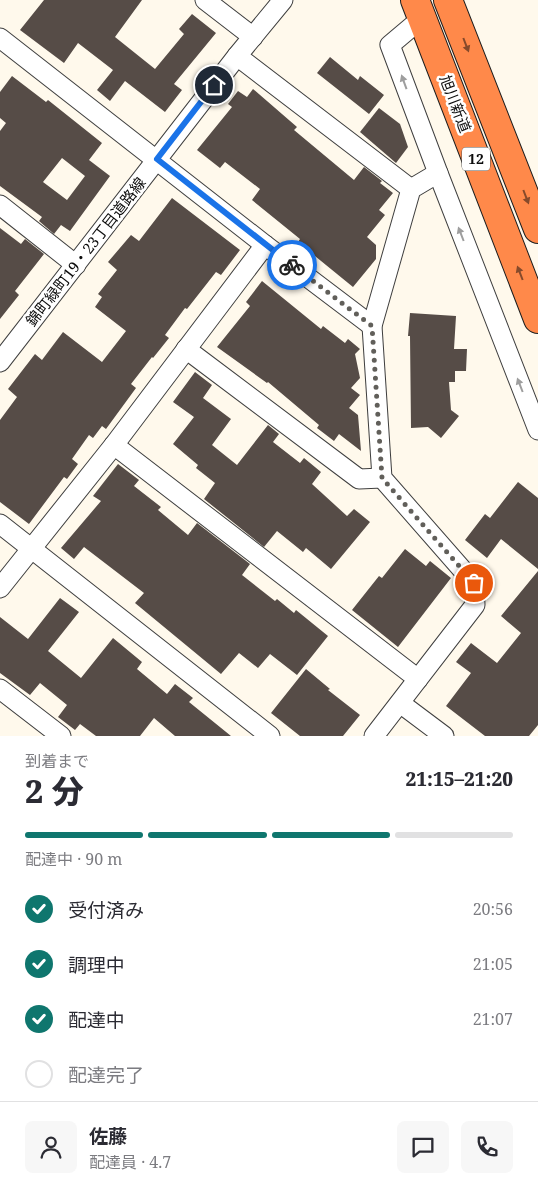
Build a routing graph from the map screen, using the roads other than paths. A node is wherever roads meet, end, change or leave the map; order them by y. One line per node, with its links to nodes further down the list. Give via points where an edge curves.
1 (205, 0): 5 (street)
2 (283, 0): 5 (street, 錦町緑町19・23丁目道路線)
3 (448, 0): 12 (highway, 12, one-way to 12)
4 (418, 9): 9 (street, one-way to 4, via 390,45); 15 (highway, 旭川新道 / 12, one-way to 4)
5 (253, 37): 7 (street, 錦町緑町19・23丁目道路線)
6 (0, 38): 8 (street)
7 (237, 56): 8 (street, 錦町緑町19・23丁目道路線); 10 (street)
8 (157, 159): 13 (street); 14 (street, 錦町緑町19・23丁目道路線)
9 (438, 173): 10 (street); 19 (street, one-way to 9)
10 (411, 189): 16 (street)
11 (0, 206): 14 (street)
12 (538, 229)
13 (264, 245): 16 (street); 17 (street)
14 (76, 265): 18 (street, 錦町緑町19・23丁目道路線)
15 (538, 319)
16 (372, 326): 21 (street)
17 (186, 349): 20 (street); 21 (street, via 359,479)
18 (1, 358)
19 (538, 430)
20 (114, 444): 23 (street); 25 (street)
21 (382, 478): 25 (street, via 474,583 475,605)
22 (0, 524): 23 (street)
23 (31, 549): 24 (street); 29 (street)
24 (0, 588)
25 (418, 679): 27 (street)
26 (0, 689): 28 (street)
27 (400, 703): 30 (street); 31 (street)
28 (61, 736)
29 (270, 736)
30 (374, 736)
31 (444, 736)

